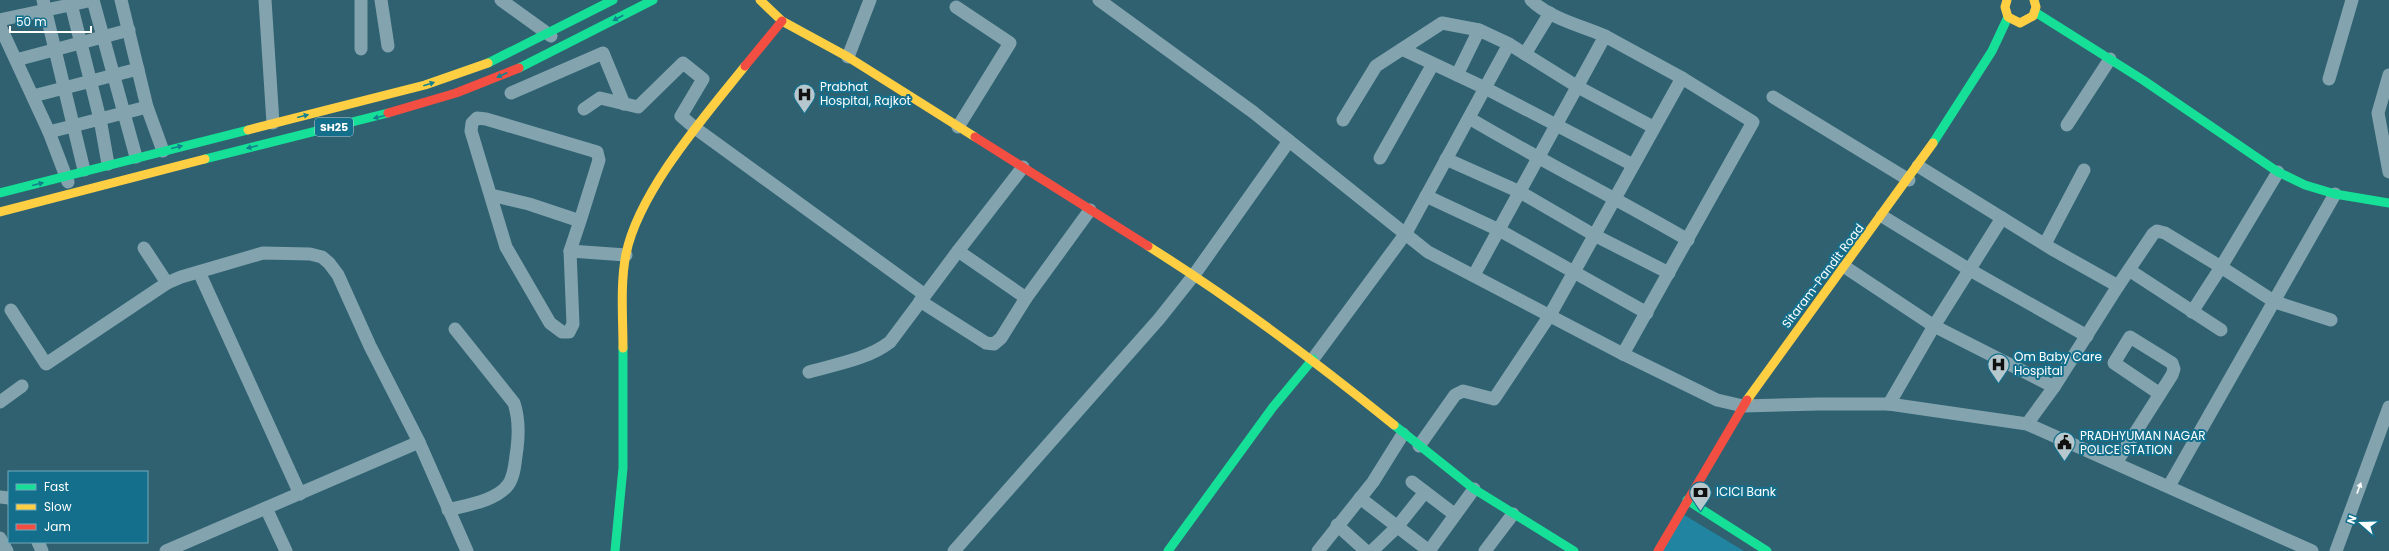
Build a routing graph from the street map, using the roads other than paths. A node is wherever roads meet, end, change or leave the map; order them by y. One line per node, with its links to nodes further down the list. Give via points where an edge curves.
1 (93, 0): 16 (street); 30 (street)
2 (121, 0): 26 (street)
3 (265, 0): 64 (street)
4 (361, 0): 36 (street)
5 (381, 0): 33 (street)
6 (500, 0): 28 (street)
7 (614, 0): 28 (main road, SH25)
8 (653, 0): 34 (main road, SH25, one-way to 34)
9 (760, 0): 23 (main road)
10 (870, 0): 40 (street)
11 (1099, 0): 72 (street)
12 (1531, 0): 20 (street)
13 (2007, 0): 21 (main road, via 2004,7)
14 (2352, 0): 49 (street)
15 (2035, 1): 19 (main road)
16 (71, 2): 17 (street); 31 (street)
17 (45, 5): 22 (street); 35 (street)
18 (956, 7): 68 (street, via 1010,43)
19 (2035, 12): 24 (main road, via 2030,20); 41 (main road)
20 (1550, 13): 29 (street); 39 (street)
21 (2008, 16): 24 (main road); 38 (main road, Sitaram-Pandit Road)
22 (0, 20)
23 (782, 21): 40 (main road); 70 (main road)
24 (2020, 23): 38 (main road)
25 (0, 26): 42 (street)
26 (129, 30): 30 (street); 44 (street)
27 (1479, 30): 32 (street); 37 (street, via 1442,23); 46 (street)
28 (547, 33): 34 (street); 64 (main road, SH25, one-way to 28, via 462,74)
29 (1605, 36): 48 (street); 52 (street)
30 (104, 37): 31 (street); 45 (street)
31 (81, 44): 35 (street); 50 (street)
32 (1510, 44): 39 (street); 53 (street)
33 (388, 46)
34 (562, 47): 90 (main road, SH25, one-way to 90, via 457,93 382,116)
35 (56, 49): 42 (street); 51 (street)
36 (361, 49)
37 (1402, 49): 43 (street); 63 (street, via 1376,66)
38 (1992, 51): 80 (main road, Sitaram-Pandit Road)
39 (1525, 54): 52 (street)
40 (848, 56): 68 (main road)
41 (2110, 59): 67 (street); 84 (main road)
42 (16, 60): 55 (street)
43 (1433, 64): 46 (street); 75 (street)
44 (138, 69): 45 (street); 58 (street)
45 (115, 74): 50 (street); 60 (street)
46 (1457, 75): 53 (street)
47 (2389, 75): 85 (street, via 2378,113)
48 (1682, 78): 69 (street); 104 (street, via 1753,122)
49 (2329, 79)
50 (90, 81): 51 (street); 62 (street)
51 (65, 87): 55 (street); 66 (street)
52 (1578, 87): 65 (street); 69 (street)
53 (1485, 88): 61 (street); 65 (street)
54 (511, 93): 57 (street, via 603,53)
55 (33, 96): 71 (street)
56 (1773, 97): 87 (street)
57 (624, 104): 59 (street, via 600,98); 70 (street, via 638,107 683,63 703,79 681,116)
58 (147, 107): 60 (street); 73 (street)
59 (584, 109)
60 (125, 113): 62 (street); 74 (street)
61 (1469, 118): 76 (street); 77 (street)
62 (100, 119): 66 (street); 78 (street)
63 (1343, 120)
64 (273, 124): 73 (main road, SH25, one-way to 64)
65 (1557, 124): 77 (street); 79 (street)
66 (74, 126): 71 (street); 82 (street)
67 (2067, 126)
68 (958, 127): 81 (main road)
69 (1653, 127): 79 (street)
70 (695, 128): 109 (main road, via 652,193 634,226); 121 (street)
71 (49, 132): 86 (street)
72 (1289, 141): 102 (street); 117 (street)
73 (162, 151): 74 (main road, SH25)
74 (136, 157): 78 (main road, SH25)
75 (1380, 158)
76 (1446, 159): 88 (street); 93 (street)
77 (1538, 159): 88 (street); 94 (street)
78 (108, 164): 82 (main road, SH25)
79 (1633, 165): 94 (street)
80 (1918, 166): 87 (main road, Sitaram-Pandit Road); 99 (street)
81 (1024, 167): 96 (main road); 107 (street)
82 (84, 170): 86 (main road, SH25)
83 (2084, 170): 105 (street)
84 (2278, 172): 91 (main road, via 2305,185); 111 (street)
85 (2389, 172)
86 (66, 177): 89 (main road, SH25, one-way to 86); 90 (street)
87 (1908, 180): 98 (main road, Sitaram-Pandit Road)
88 (1520, 192): 101 (street); 103 (street)
89 (0, 193)
90 (72, 193): 97 (main road, SH25)
91 (2335, 194): 95 (main road); 123 (street)
92 (491, 195): 100 (street, via 529,204); 100 (street, via 471,131 472,123 477,118 597,152 598,160); 108 (street, via 506,247 550,323 562,332 569,332 573,324)
93 (1426, 196): 101 (street); 102 (street)
94 (1615, 198): 103 (street); 104 (street)
95 (2389, 203)
96 (1090, 210): 117 (main road); 122 (street)
97 (0, 212)
98 (1882, 216): 110 (main road, Sitaram-Pandit Road); 112 (street)
99 (2002, 218): 105 (street); 112 (street)
100 (580, 222): 108 (street)
101 (1499, 230): 114 (street); 118 (street)
102 (1406, 233): 118 (street, via 1428,252); 134 (street)
103 (1594, 235): 114 (street); 116 (street)
104 (1688, 240): 116 (street)
105 (2045, 244): 120 (street)
106 (144, 248): 119 (street)
107 (958, 250): 121 (street); 122 (street)
108 (570, 251): 109 (street)
109 (626, 255): 167 (main road, via 623,287 623,468)
110 (1845, 267): 129 (street); 141 (main road, Sitaram-Pandit Road)
111 (2221, 267): 113 (street, via 2165,233 2157,231); 123 (street); 125 (street)
112 (1970, 270): 129 (street); 132 (street)
113 (2129, 270): 120 (street); 125 (street)
114 (1574, 271): 126 (street); 127 (street)
115 (200, 272): 119 (street); 145 (street, via 263,253 310,254 329,263 338,275 370,346); 152 (street)
116 (1669, 273): 126 (street)
117 (1194, 275): 134 (main road); 168 (street, via 1106,382)
118 (1474, 275): 127 (street)
119 (167, 283): 124 (street, via 46,364)
120 (2118, 286): 132 (street)
121 (922, 298): 122 (street, via 986,343 994,344 1001,338); 135 (street, via 890,342 880,350)
122 (1026, 298)
123 (2275, 302): 128 (street); 149 (street)
124 (11, 310)
125 (2192, 312): 131 (street)
126 (1647, 313): 133 (street)
127 (1550, 315): 133 (street); 146 (street, via 1494,399 1463,391 1455,395)
128 (2331, 320)
129 (1934, 326): 137 (street); 140 (street)
130 (455, 329): 156 (street, via 514,403 518,416 518,437 514,470 509,485 498,494 474,504)
131 (2222, 330)
132 (2087, 336): 137 (street)
133 (1623, 354): 141 (street, via 1717,400)
134 (1313, 359): 144 (main road); 169 (main road, via 1273,407)
135 (809, 372)
136 (22, 386): 139 (street)
137 (2054, 387): 143 (street)
138 (2160, 394): 138 (street, via 2172,375 2172,363 2130,337 2114,363); 147 (street)
139 (0, 402)
140 (1889, 404): 141 (street); 143 (street)
141 (1743, 406): 154 (main road, Sitaram-Pandit Road)
142 (2389, 407): 178 (street, one-way to 142)
143 (2027, 424): 147 (street)
144 (1403, 434): 146 (main road); 153 (street, via 1374,482)
145 (419, 442): 152 (street); 156 (street)
146 (1419, 446): 150 (main road)
147 (2116, 463): 149 (street)
148 (1412, 482): 151 (street)
149 (2169, 486): 177 (street)
150 (1474, 489): 157 (street); 158 (main road)
151 (1425, 492): 157 (street); 160 (street)
152 (300, 494): 155 (street)
153 (1360, 498): 159 (street); 160 (street)
154 (1687, 500): 175 (main road, Sitaram-Pandit Road); 176 (main road)
155 (266, 508): 164 (street); 165 (street)
156 (448, 510): 166 (street)
157 (1454, 514): 173 (street)
158 (1513, 514): 162 (main road); 174 (street)
159 (1337, 525): 170 (street); 171 (street)
160 (1398, 527): 172 (street); 173 (street)
161 (0, 539): 163 (street)
162 (1565, 549)
163 (7, 551)
164 (166, 551)
165 (286, 551)
166 (467, 551)
167 (615, 551)
168 (954, 551)
169 (1168, 551)
170 (1318, 551)
171 (1366, 551)
172 (1372, 551)
173 (1429, 551)
174 (1485, 551)
175 (1658, 551)
176 (1767, 551)
177 (2312, 551)
178 (2336, 551)

